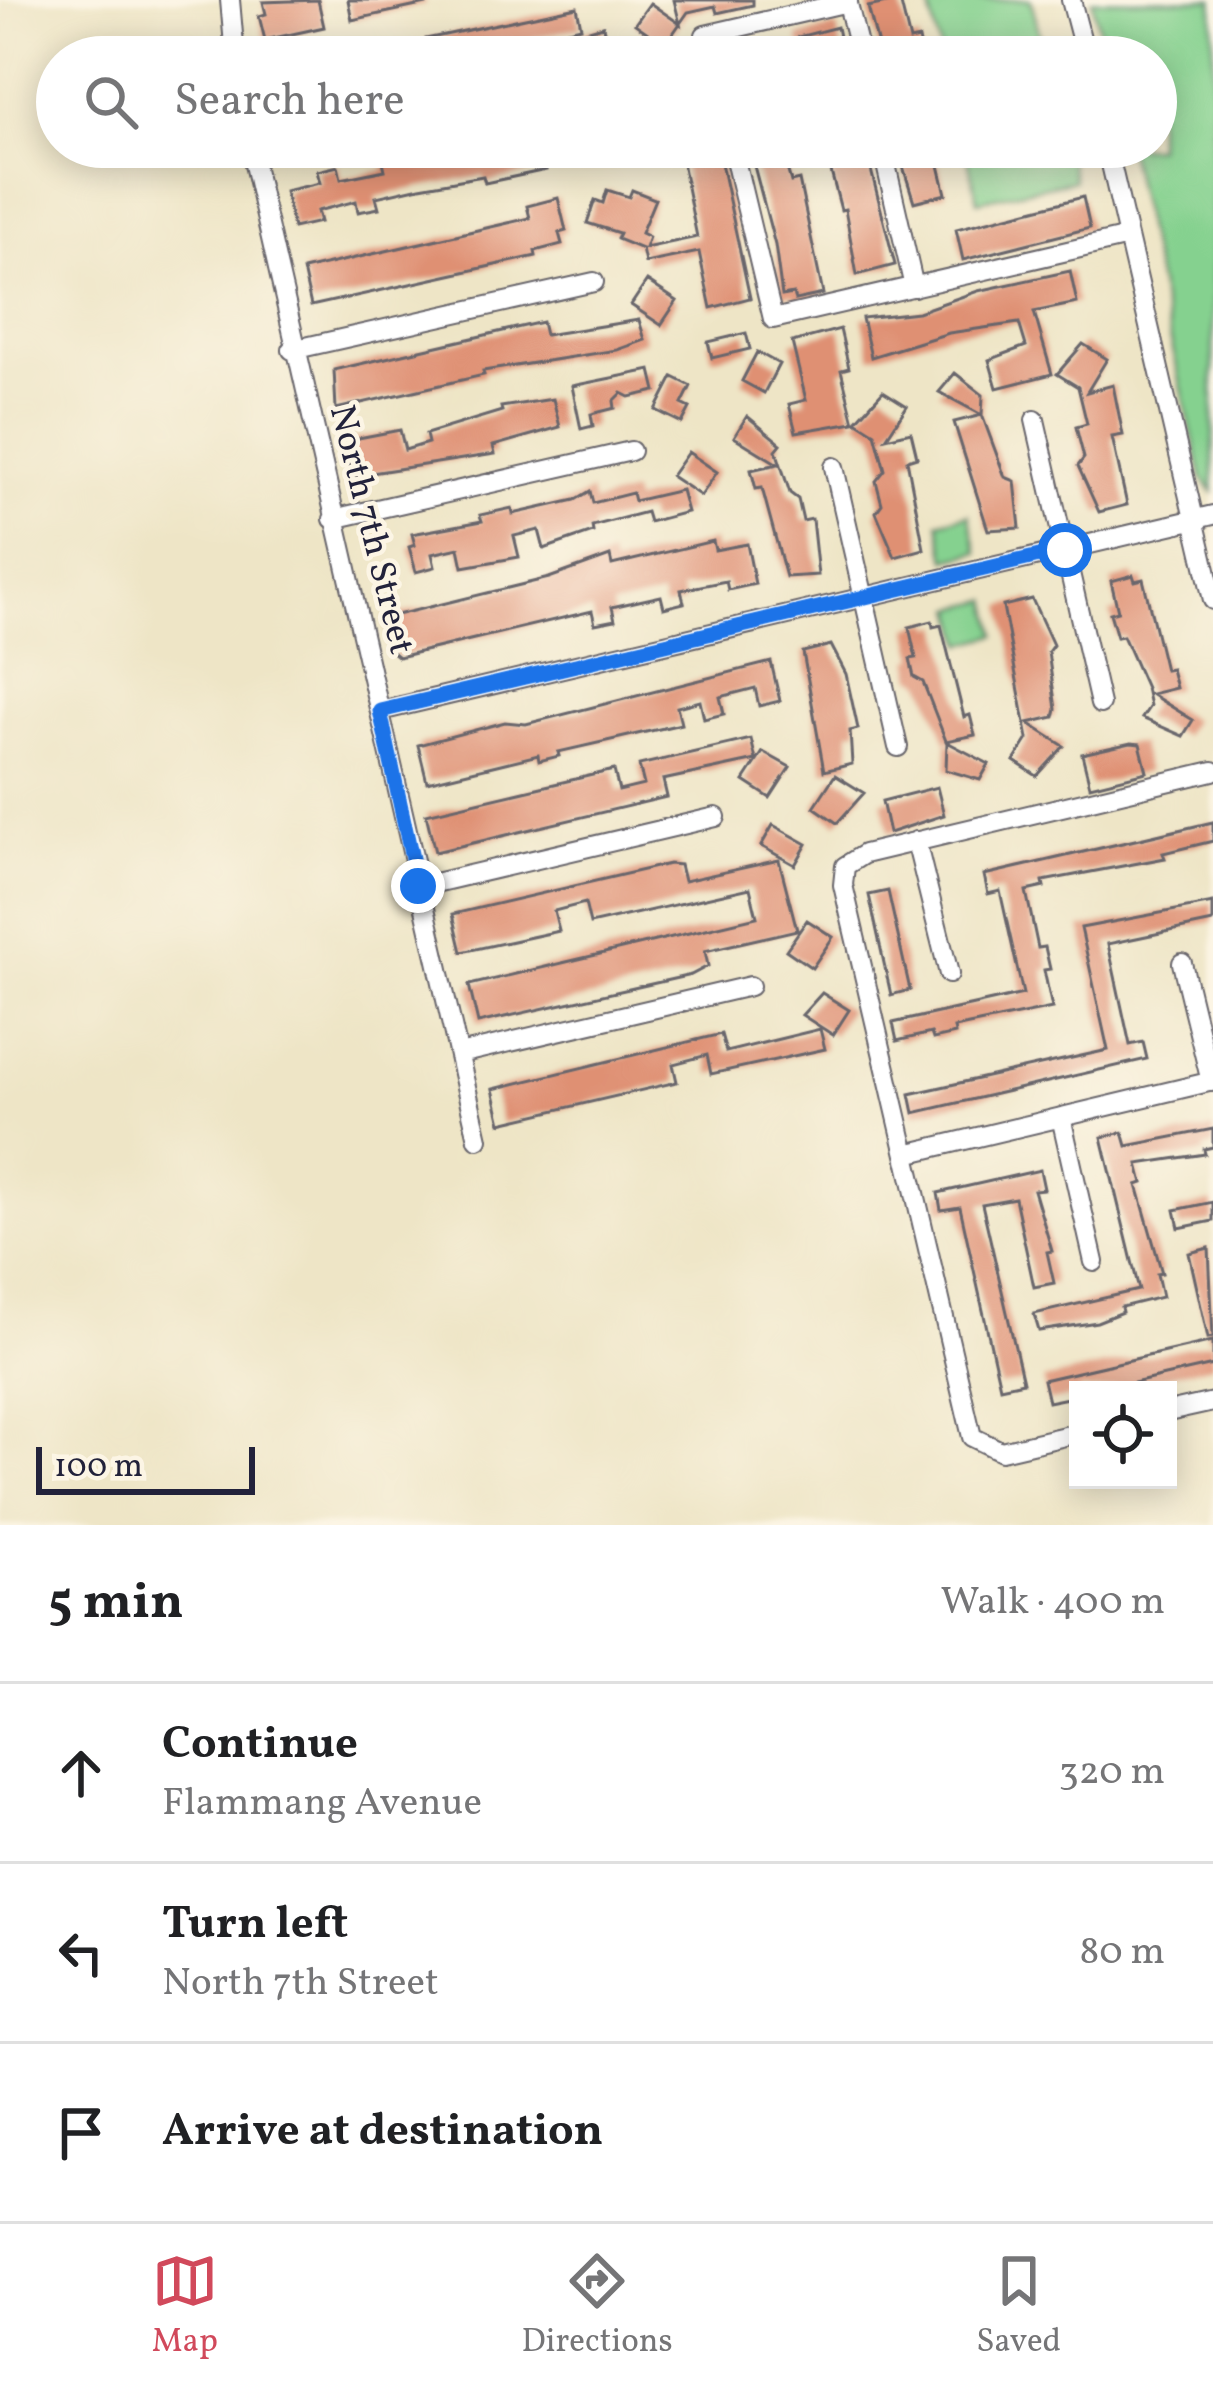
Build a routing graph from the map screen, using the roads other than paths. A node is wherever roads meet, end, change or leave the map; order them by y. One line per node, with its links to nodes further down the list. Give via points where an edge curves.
1 (230, 0): 4 (street)
2 (1071, 0): 7 (street)
3 (848, 1): 5 (street); 6 (street)
4 (233, 36)
5 (705, 36)
6 (856, 36)
7 (1080, 36)
8 (255, 168): 15 (street, North 7th Street)
9 (737, 168): 14 (street, via 773,319)
10 (887, 168): 14 (street)
11 (1112, 168): 12 (street)
12 (1128, 237): 14 (street); 19 (street)
13 (594, 282): 15 (street)
14 (914, 286)
15 (292, 350): 20 (street, North 7th Street)
16 (1035, 420): 21 (street)
17 (631, 451): 20 (street)
18 (834, 467): 22 (street)
19 (1203, 517): 21 (street); 23 (street)
20 (332, 519): 25 (street, North 7th Street)
21 (1065, 550): 22 (street); 24 (street)
22 (864, 597): 25 (street); 26 (street)
23 (1213, 600)
24 (1100, 704)
25 (380, 711): 30 (street, North 7th Street)
26 (898, 747)
27 (1213, 771): 29 (street)
28 (716, 817): 30 (street)
29 (916, 841): 32 (street); 38 (street, via 844,866 843,885)
30 (418, 886): 34 (street, North 7th Street)
31 (1183, 963): 35 (street)
32 (949, 974)
33 (750, 986): 34 (street)
34 (459, 1054): 37 (street, North 7th Street)
35 (1212, 1082): 36 (street)
36 (1061, 1117): 38 (street); 39 (street)
37 (478, 1139)
38 (907, 1154): 42 (street, via 972,1438 1001,1451)
39 (1094, 1262)
40 (1213, 1402): 41 (street)
41 (1177, 1410)
42 (1069, 1435)

